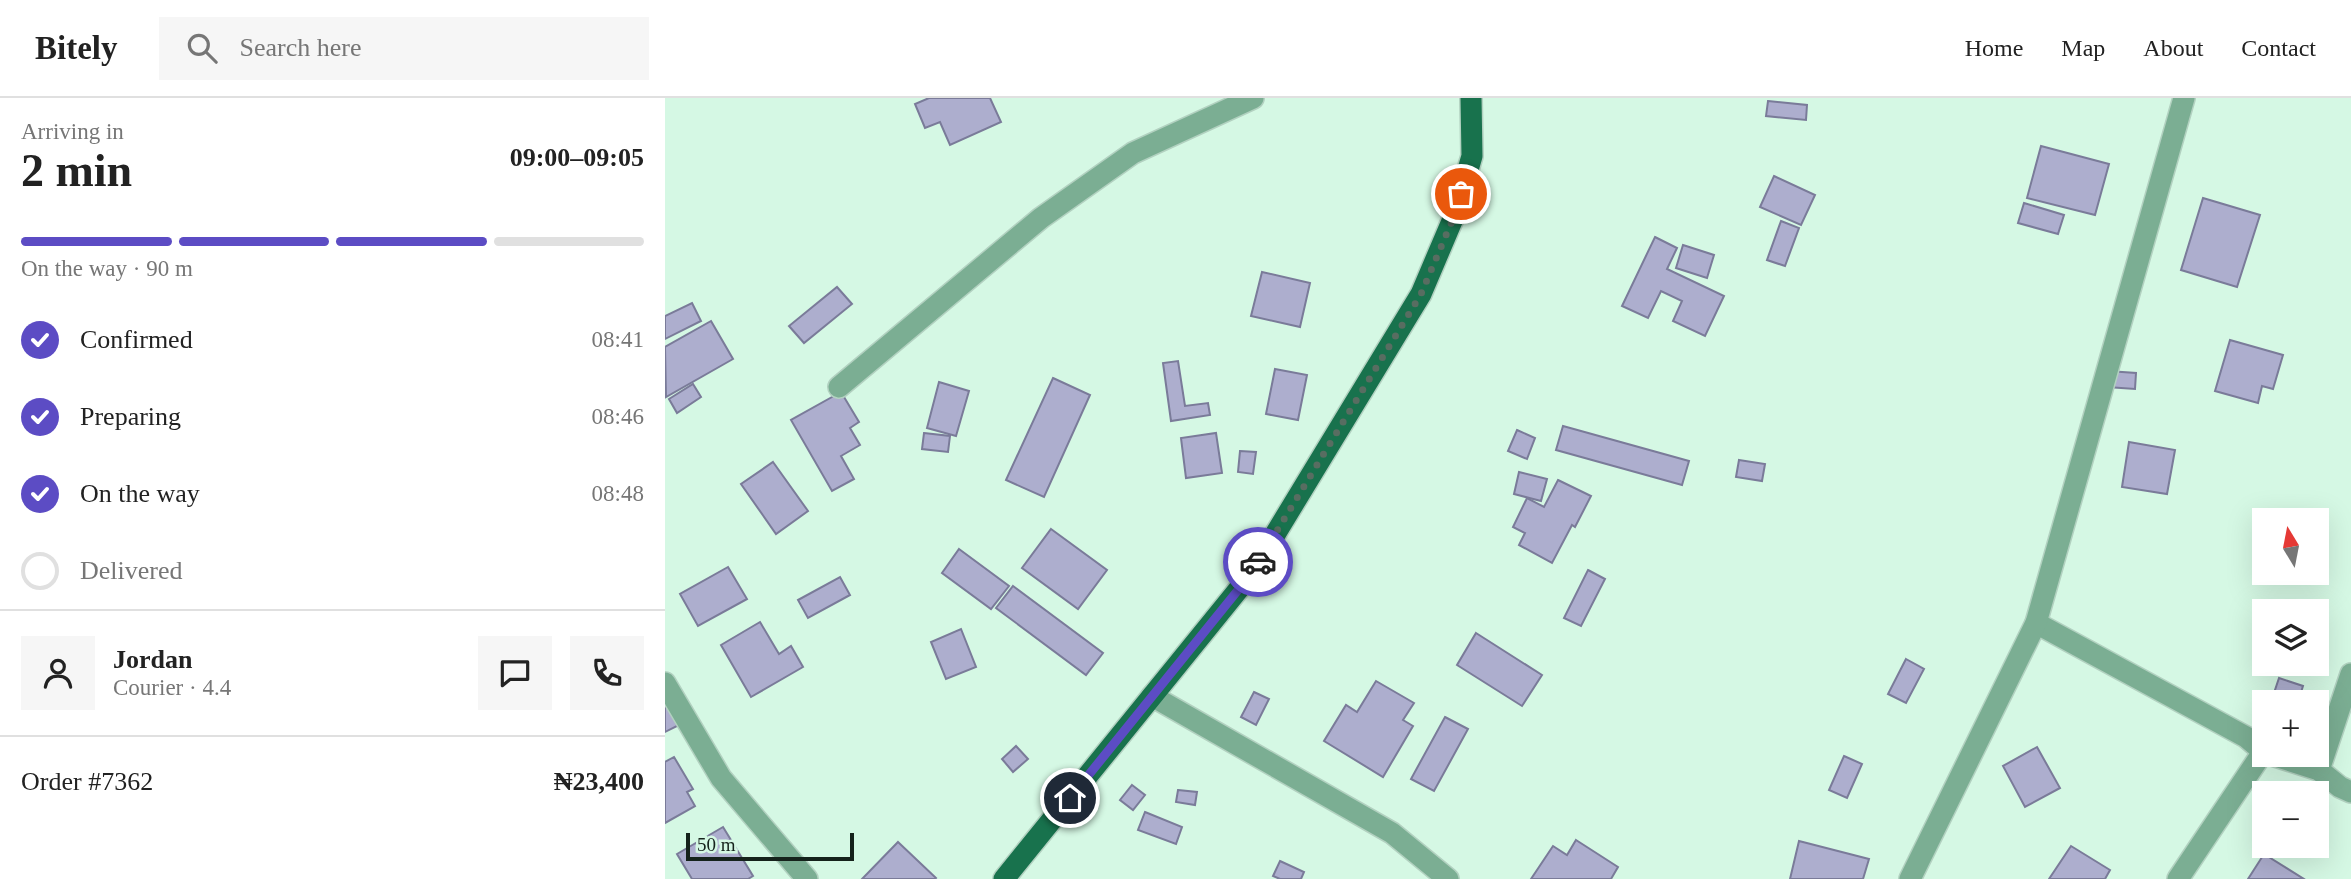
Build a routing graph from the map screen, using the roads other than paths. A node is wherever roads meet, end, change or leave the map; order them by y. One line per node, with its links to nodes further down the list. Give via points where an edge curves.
1 (1253, 98): 4 (street, via 1133,153 1041,218)
2 (1471, 98): 8 (main road, via 1472,156 1455,214 1421,294 1251,574)
3 (2184, 98): 5 (street)
4 (839, 387)
5 (2036, 623): 9 (street); 17 (street)
6 (2351, 674): 12 (street)
7 (665, 683): 14 (street, via 721,778)
8 (1152, 696): 15 (main road); 16 (street, via 1392,833)
9 (2252, 742)
10 (2255, 767): 18 (street)
11 (2309, 767): 12 (street)
12 (2319, 770): 13 (street)
13 (2351, 792)
14 (807, 879)
15 (1004, 879)
16 (1448, 879)
17 (1910, 879)
18 (2178, 879)

